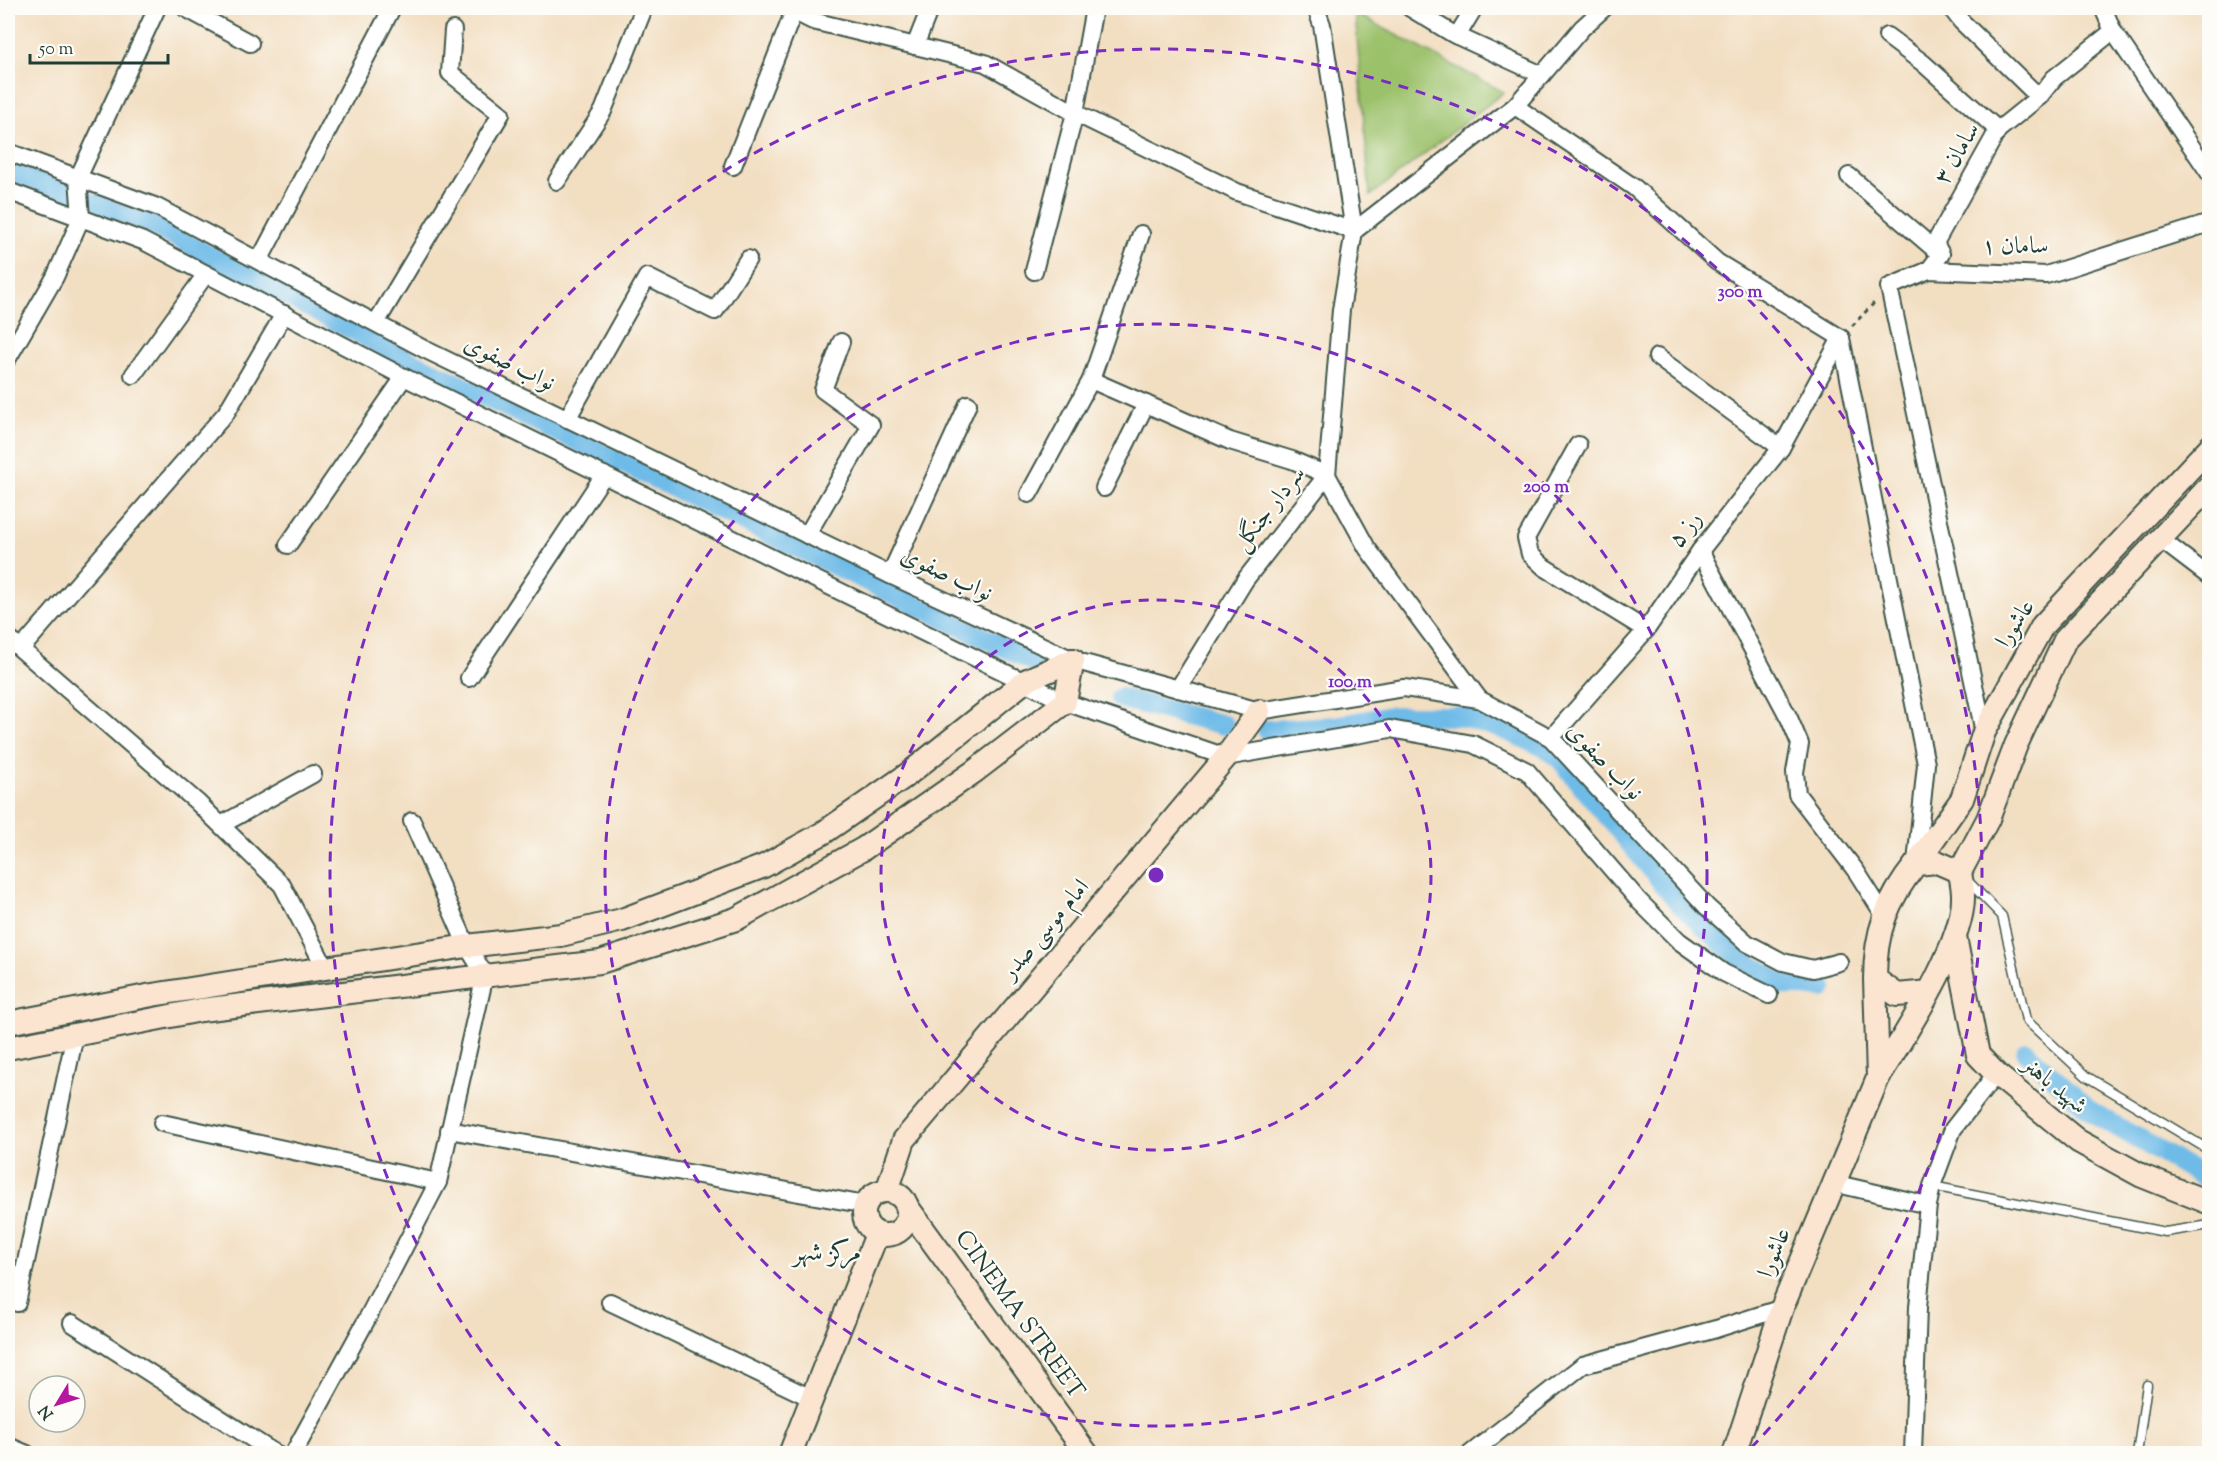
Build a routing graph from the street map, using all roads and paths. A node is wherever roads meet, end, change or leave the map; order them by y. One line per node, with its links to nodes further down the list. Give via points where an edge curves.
1 (157, 8): 31 (street)
2 (185, 8): 20 (street)
3 (392, 8): 40 (street)
4 (644, 8): 32 (street, via 603,111)
5 (930, 8): 21 (street)
6 (1094, 8): 25 (street)
7 (1316, 8): 15 (street, سردار جنگل)
8 (1331, 8): 15 (street)
9 (1412, 8): 18 (street)
10 (1474, 8): 18 (street)
11 (1604, 8): 22 (street)
12 (1951, 8): 23 (street)
13 (2103, 8): 17 (street)
14 (790, 9): 21 (street, via 813,21); 28 (street)
15 (1322, 25): 36 (street, سردار جنگل)
16 (453, 30): 46 (street, via 450,73 501,114)
17 (2113, 31): 23 (street, سامان ۳, via 2054,78); 29 (street)
18 (1457, 36): 22 (street)
19 (1887, 36): 26 (street)
20 (250, 44)
21 (915, 46): 25 (street, via 985,63)
22 (1542, 75): 24 (street)
23 (2039, 97): 26 (street, سامان ۳)
24 (1515, 105): 36 (street); 47 (street, via 1635,188 1717,262)
25 (1075, 113): 36 (street, via 1237,192); 42 (street)
26 (1998, 130): 38 (street, سامان ۳, via 1935,243)
27 (8, 152): 31 (street, نواب صفوی)
28 (733, 166)
29 (2210, 174)
30 (1849, 176): 38 (street)
31 (78, 178): 34 (street); 40 (street, نواب صفوی, via 157,207)
32 (557, 181)
33 (8, 191): 34 (street)
34 (81, 218): 43 (street, via 143,241); 50 (street, via 55,277)
35 (2210, 223): 41 (street, سامان ۱, via 2046,275)
36 (1354, 231): 61 (street, سردار جنگل, via 1341,310)
37 (1141, 234): 53 (street)
38 (1941, 254): 41 (street)
39 (748, 259): 56 (street, via 715,311 647,277)
40 (259, 261): 46 (street, نواب صفوی)
41 (1929, 270): 44 (street, سامان ۱)
42 (1034, 271)
43 (206, 274): 45 (street); 51 (street)
44 (1889, 287): 47 (path); 81 (street)
45 (284, 315): 52 (street); 73 (street, via 226,413)
46 (375, 323): 56 (street, نواب صفوی)
47 (1841, 338): 59 (street, رز ۵); 88 (street, via 1926,764)
48 (841, 342): 65 (street, via 823,390 872,425)
49 (1657, 357): 59 (street)
50 (8, 358)
51 (133, 375)
52 (404, 377): 60 (street); 67 (street)
53 (1091, 380): 55 (street); 64 (street)
54 (968, 404): 69 (street)
55 (1146, 404): 61 (street, via 1230,441); 63 (street)
56 (567, 419): 65 (street, نواب صفوی)
57 (1578, 445): 71 (street, via 1526,538 1530,554 1544,567)
58 (2210, 447): 81 (street, عاشورا, via 2043,625)
59 (1780, 448): 68 (street, رز ۵)
60 (603, 475): 75 (street); 76 (street)
61 (1327, 475): 77 (street, سردار جنگل, via 1245,580); 78 (street, via 1367,548)
62 (2210, 486): 66 (street, عاشورا)
63 (1104, 488)
64 (1029, 494)
65 (807, 535): 69 (street, نواب صفوی)
66 (2160, 539): 70 (street); 83 (street, عاشورا, via 2065,640)
67 (288, 545)
68 (1700, 551): 71 (street, رز ۵); 90 (street, via 1800,744 1795,772 1797,794)
69 (890, 575): 74 (street, نواب صفوی)
70 (2210, 577)
71 (1646, 630): 82 (street, رز ۵)
72 (8, 638): 73 (street)
73 (21, 649): 87 (street)
74 (1073, 660): 76 (street); 77 (street, نواب صفوی); 79 (street)
75 (469, 678)
76 (1025, 681): 79 (street); 92 (street, via 908,775 823,833 764,866 622,920 561,935)
77 (1178, 689): 80 (street, نواب صفوی)
78 (1479, 699): 80 (street, نواب صفوی, via 1404,688); 82 (street, نواب صفوی)
79 (1065, 702): 84 (street); 95 (street, via 863,849 736,919 600,962)
80 (1259, 711): 84 (street, امام موسی صدر)
81 (1984, 732): 83 (street); 88 (street, عاشورا, via 1962,799)
82 (1551, 738): 93 (street, نواب صفوی, via 1700,900 1747,943 1783,962 1813,969)
83 (2016, 745): 89 (street, عاشورا, via 1988,819)
84 (1226, 757): 98 (street, via 1390,729 1473,744 1527,771 1640,902 1678,940 1724,973); 110 (street, امام موسی صدر, via 904,1140)
85 (313, 774): 87 (street)
86 (412, 821): 92 (street)
87 (220, 825): 94 (street, via 282,885)
88 (1916, 864): 89 (street, via 1937,862); 90 (street, عاشورا, via 1899,885)
89 (1960, 872): 91 (street, via 1964,897); 106 (lane, via 2002,916 2026,1020 2086,1076)
90 (1884, 915): 96 (street, عاشورا, via 1875,957)
91 (1955, 937): 97 (street, عاشورا); 102 (street, شهید باهنر, via 1978,1055)
92 (467, 946): 94 (street); 95 (street)
93 (1839, 962)
94 (326, 969): 99 (street, via 152,995)
95 (486, 975): 100 (street, via 201,1010); 105 (street)
96 (1875, 979): 97 (street, via 1897,995); 103 (street, عاشورا)
97 (1929, 992): 103 (street, عاشورا)
98 (1769, 995)
99 (8, 1023)
100 (75, 1035): 101 (street); 118 (street)
101 (8, 1048)
102 (1996, 1074): 109 (street, via 1953,1129); 111 (street, شهید باهنر, via 2078,1141 2142,1176)
103 (1878, 1078): 108 (street, عاشورا)
104 (162, 1123): 107 (street)
105 (449, 1131): 107 (street); 112 (street)
106 (2210, 1147)
107 (438, 1182): 126 (street)
108 (1833, 1183): 113 (street); 119 (street, عاشورا)
109 (1932, 1186): 113 (street); 115 (lane, via 2164,1232)
110 (887, 1191): 112 (street, via 874,1194); 114 (street, via 903,1198)
111 (2210, 1203)
112 (866, 1205): 116 (street, via 867,1225)
113 (1928, 1205): 131 (street, via 1918,1307)
114 (908, 1208): 116 (street, via 906,1222 898,1233); 128 (street, CINEMA STREET)
115 (2210, 1225)
116 (877, 1234): 122 (street)
117 (610, 1302): 122 (street)
118 (17, 1303)
119 (1782, 1308): 129 (street, via 1582,1365); 130 (street, عاشورا)
120 (72, 1323): 125 (street)
121 (2147, 1385): 132 (lane)
122 (811, 1398): 127 (street)
123 (8, 1446): 124 (street)
124 (27, 1454)
125 (276, 1454)
126 (293, 1454)
127 (790, 1454)
128 (1087, 1454)
129 (1470, 1454)
130 (1734, 1454)
131 (1912, 1454)
132 (2138, 1454)

